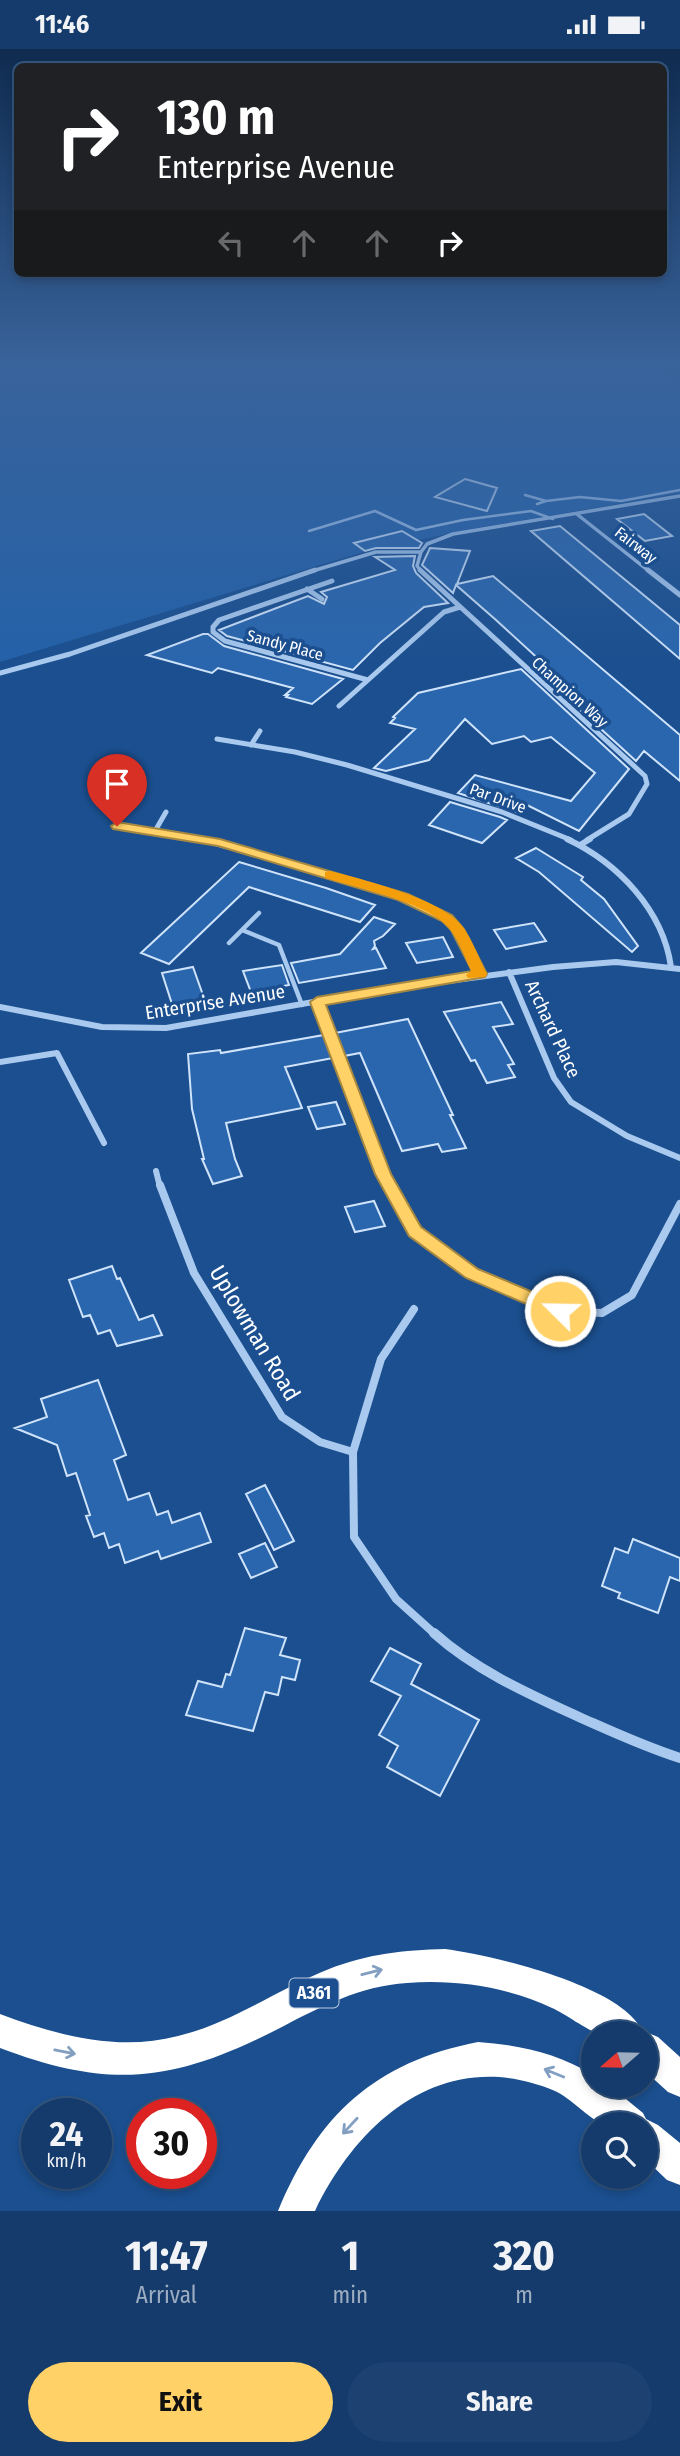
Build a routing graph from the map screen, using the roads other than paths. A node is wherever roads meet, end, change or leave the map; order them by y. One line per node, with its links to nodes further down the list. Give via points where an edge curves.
1 (680, 490): 4 (lane, via 621,501 580,497)
2 (526, 495): 4 (lane)
3 (680, 496): 6 (street)
4 (546, 501): 5 (lane)
5 (537, 504)
6 (578, 515): 7 (street); 14 (street, Fairway)
7 (553, 519): 8 (lane, via 531,511); 10 (street)
8 (441, 526): 9 (lane, via 416,530 374,511); 10 (lane)
9 (309, 531)
10 (453, 534): 11 (street, via 427,544)
11 (421, 552): 16 (street, Champion Way, via 417,566); 17 (street, via 363,555)
12 (332, 581): 13 (street, Sandy Place)
13 (307, 589): 15 (street); 18 (street, Sandy Place, via 219,620 213,632 225,641)
14 (680, 594)
15 (322, 599)
16 (460, 607): 18 (street, via 444,612); 26 (street, Champion Way, via 645,776 647,784 629,814)
17 (0, 673)
18 (368, 680): 19 (street)
19 (339, 706)
20 (260, 731): 22 (street)
21 (217, 739): 22 (street, Par Drive)
22 (251, 745): 26 (street, Par Drive, via 320,758 490,807)
23 (166, 812): 25 (street)
24 (117, 826): 25 (street)
25 (155, 831): 33 (street, via 245,849 403,897 447,918)
26 (580, 845): 30 (street, Par Drive, via 640,897 662,930 671,952)
27 (259, 913): 28 (lane)
28 (242, 930): 29 (lane); 35 (lane, via 279,945)
29 (229, 943)
30 (671, 967): 31 (street, Enterprise Avenue); 32 (street, Enterprise Avenue, via 622,961)
31 (680, 969)
32 (509, 972): 33 (street, Enterprise Avenue); 39 (street, Archard Place, via 554,1078 571,1102 627,1136)
33 (480, 974): 34 (street, Enterprise Avenue)
34 (317, 1002): 35 (street, Enterprise Avenue); 41 (street, via 383,1174 415,1231 472,1274 560,1311 602,1313 632,1295)
35 (302, 1005): 36 (street, Enterprise Avenue, via 130,1031 86,1027)
36 (0, 1007)
37 (0, 1062): 38 (street, via 57,1053)
38 (104, 1143)
39 (680, 1158)
40 (156, 1171): 43 (street, Uplowman Road, via 194,1273 282,1417 320,1442)
41 (680, 1203)
42 (414, 1309): 43 (street, via 381,1359)
43 (354, 1452): 44 (street, via 354,1537 396,1599 454,1651 534,1696)
44 (680, 1758)
45 (607, 2021): 46 (highway, A361, one-way to 45, via 67,2053 117,2058 173,2055 238,2033 332,1985 394,1967 427,1966 509,1976 579,2003)
46 (0, 2031)
47 (658, 2060): 48 (highway)
48 (680, 2080)
49 (614, 2112): 52 (highway, one-way to 52, via 562,2075 533,2065 499,2059 438,2065 386,2091 361,2114 321,2163)
50 (658, 2148): 51 (highway)
51 (680, 2168)
52 (296, 2211)

